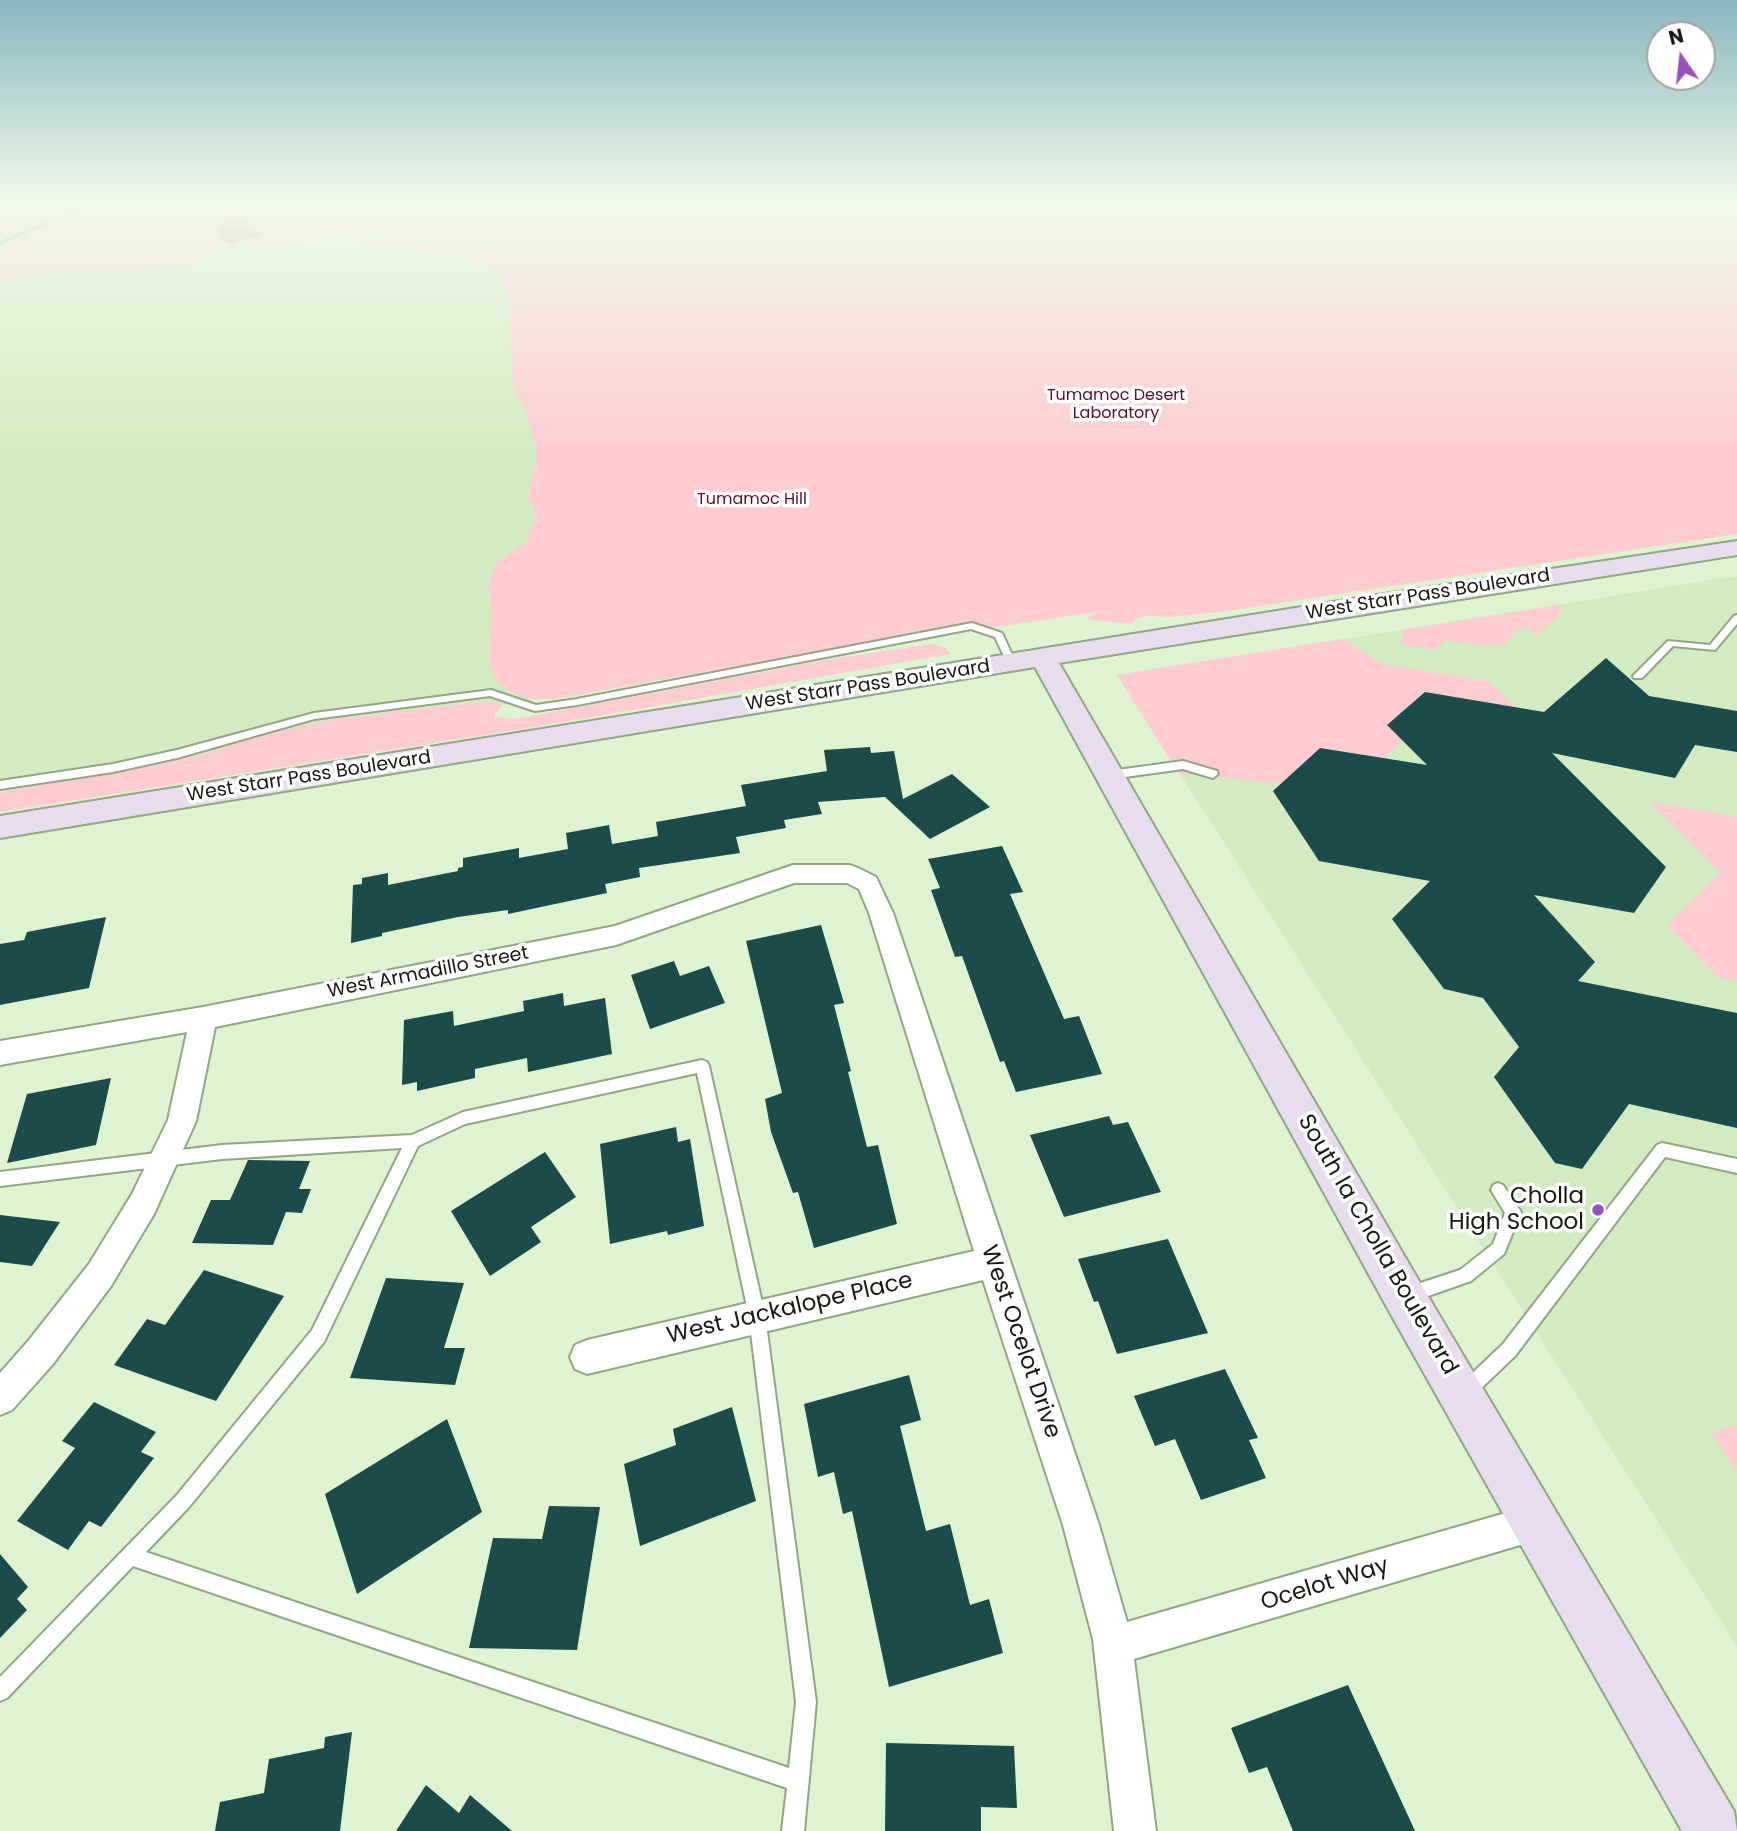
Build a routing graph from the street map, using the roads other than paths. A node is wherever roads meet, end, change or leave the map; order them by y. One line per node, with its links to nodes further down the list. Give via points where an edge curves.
1 (1737, 548): 3 (main road, West Starr Pass Boulevard)
2 (1737, 618): 4 (lane, via 1712,648 1671,643)
3 (1027, 660): 6 (main road, South la Cholla Boulevard); 7 (lane, via 999,635 972,626 535,708 491,694 313,716 177,754); 8 (main road, West Starr Pass Boulevard)
4 (1638, 676)
5 (1213, 774): 6 (lane, via 1184,765)
6 (1110, 775): 18 (main road, South la Cholla Boulevard)
7 (0, 785)
8 (0, 827)
9 (852, 869): 10 (street, West Armadillo Street, via 793,874 616,935); 17 (street, West Ocelot Drive, via 875,896)
10 (202, 1018): 11 (street, West Armadillo Street); 13 (street, via 182,1121)
11 (0, 1053)
12 (413, 1141): 13 (lane, via 222,1152); 19 (lane, via 463,1118 702,1066); 24 (lane, via 318,1336 183,1501)
13 (163, 1161): 15 (lane); 22 (street, via 100,1275)
14 (1737, 1166): 21 (lane, via 1662,1150 1509,1350)
15 (0, 1179)
16 (1498, 1190): 18 (lane, via 1513,1212 1500,1250 1465,1276)
17 (993, 1262): 19 (street, West Jackalope Place); 25 (street, West Ocelot Drive, via 1082,1525)
18 (1405, 1296): 21 (main road, South la Cholla Boulevard)
19 (757, 1316): 20 (street, West Jackalope Place); 27 (lane, via 806,1702)
20 (587, 1357)
21 (1462, 1394): 23 (main road, South la Cholla Boulevard)
22 (0, 1398)
23 (1537, 1522): 25 (street, Ocelot Way); 30 (main road, South la Cholla Boulevard)
24 (130, 1556): 26 (lane); 27 (lane)
25 (1112, 1646): 29 (street, West Ocelot Drive)
26 (0, 1692)
27 (798, 1781): 28 (lane)
28 (793, 1831)
29 (1135, 1831)
30 (1714, 1831)

